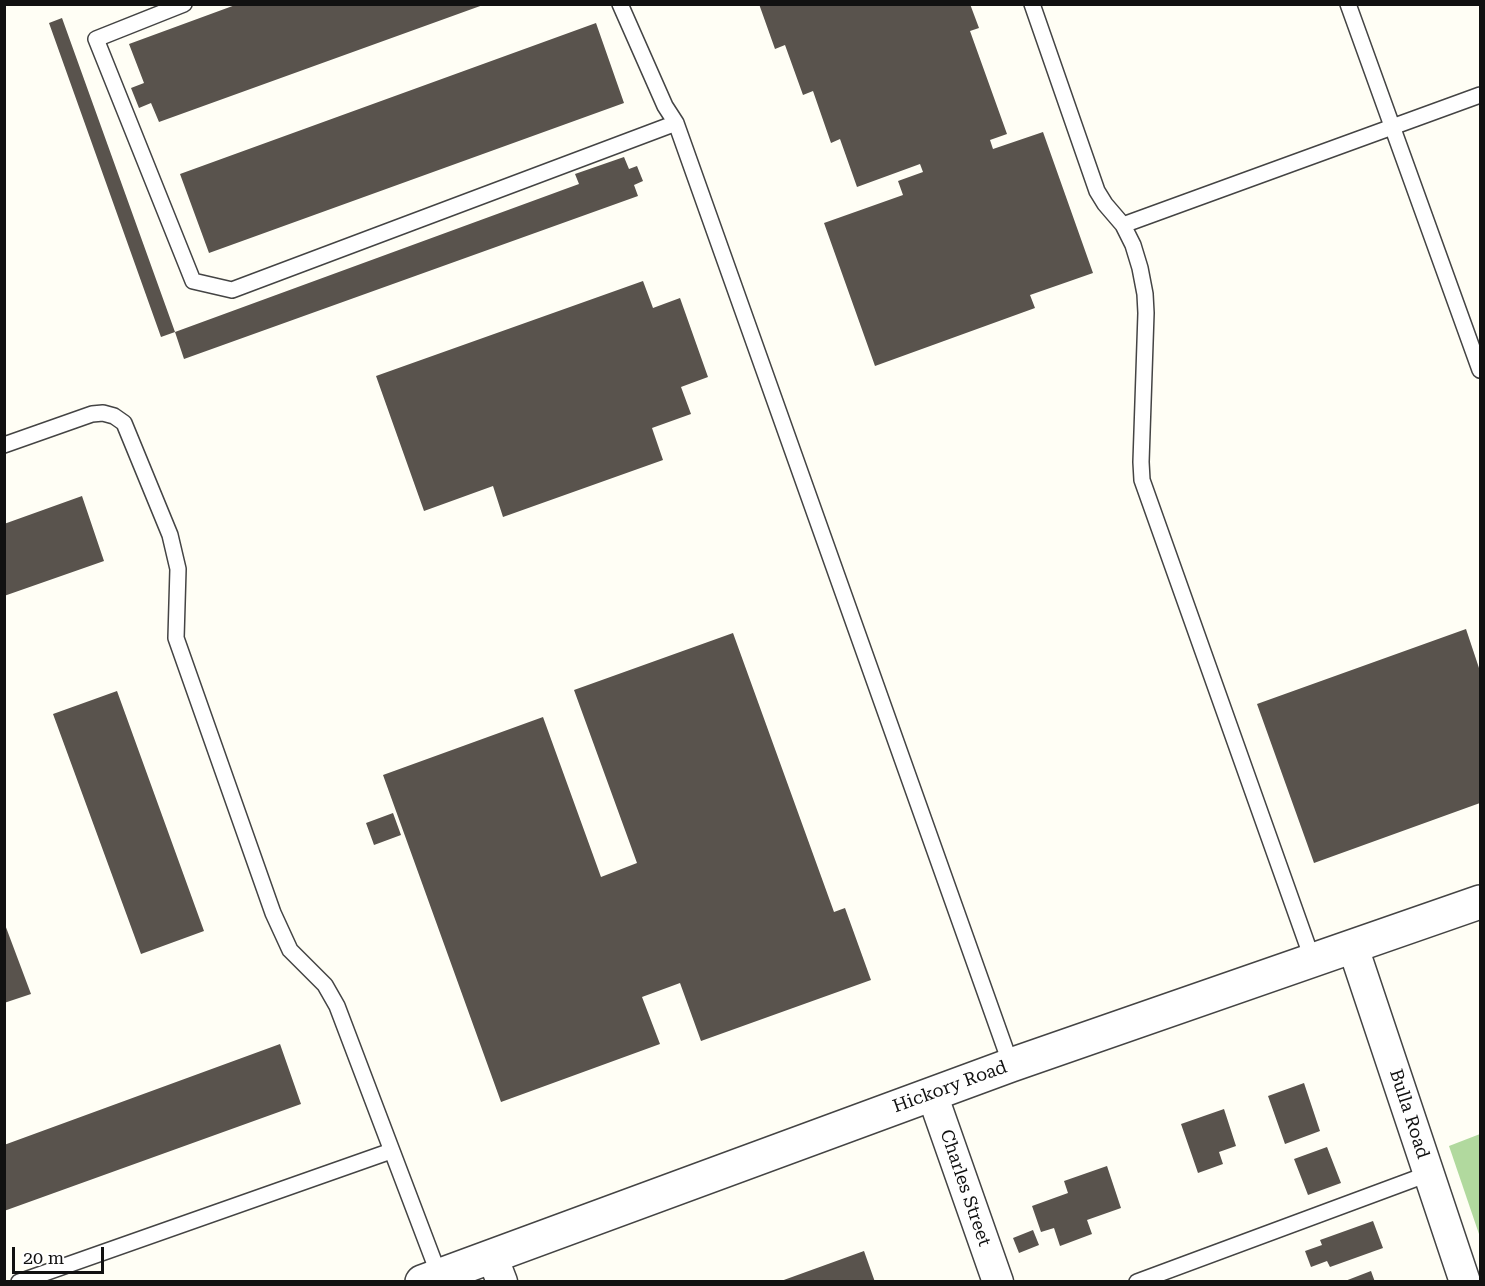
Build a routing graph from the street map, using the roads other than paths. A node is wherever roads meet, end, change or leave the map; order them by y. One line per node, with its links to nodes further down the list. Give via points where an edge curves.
1 (184, 4): 6 (lane, via 96,39 192,281 232,290)
2 (620, 4): 6 (lane)
3 (1032, 4): 8 (lane, via 1097,191)
4 (1348, 4): 7 (lane)
5 (1480, 95): 7 (lane)
6 (676, 123): 14 (lane)
7 (1392, 127): 8 (lane); 9 (lane)
8 (1123, 225): 13 (lane, via 1145,294 1142,480)
9 (1480, 369)
10 (4, 446): 16 (lane, via 92,414 114,416 124,423 170,535 178,569 176,638 273,914 290,950 325,985 337,1006)
11 (1480, 902): 12 (street, Hickory Road)
12 (1353, 947): 13 (street, Hickory Road); 17 (street, Bulla Road)
13 (1313, 961): 14 (street, Hickory Road)
14 (1011, 1065): 15 (street, Hickory Road)
15 (932, 1094): 18 (street, Hickory Road); 21 (street, Charles Street)
16 (391, 1150): 19 (lane); 20 (lane)
17 (1428, 1174): 22 (lane); 23 (street, Bulla Road)
18 (497, 1269): 19 (street, Hickory Road)
19 (431, 1278)
20 (19, 1281)
21 (998, 1281)
22 (1137, 1281)
23 (1465, 1281)

